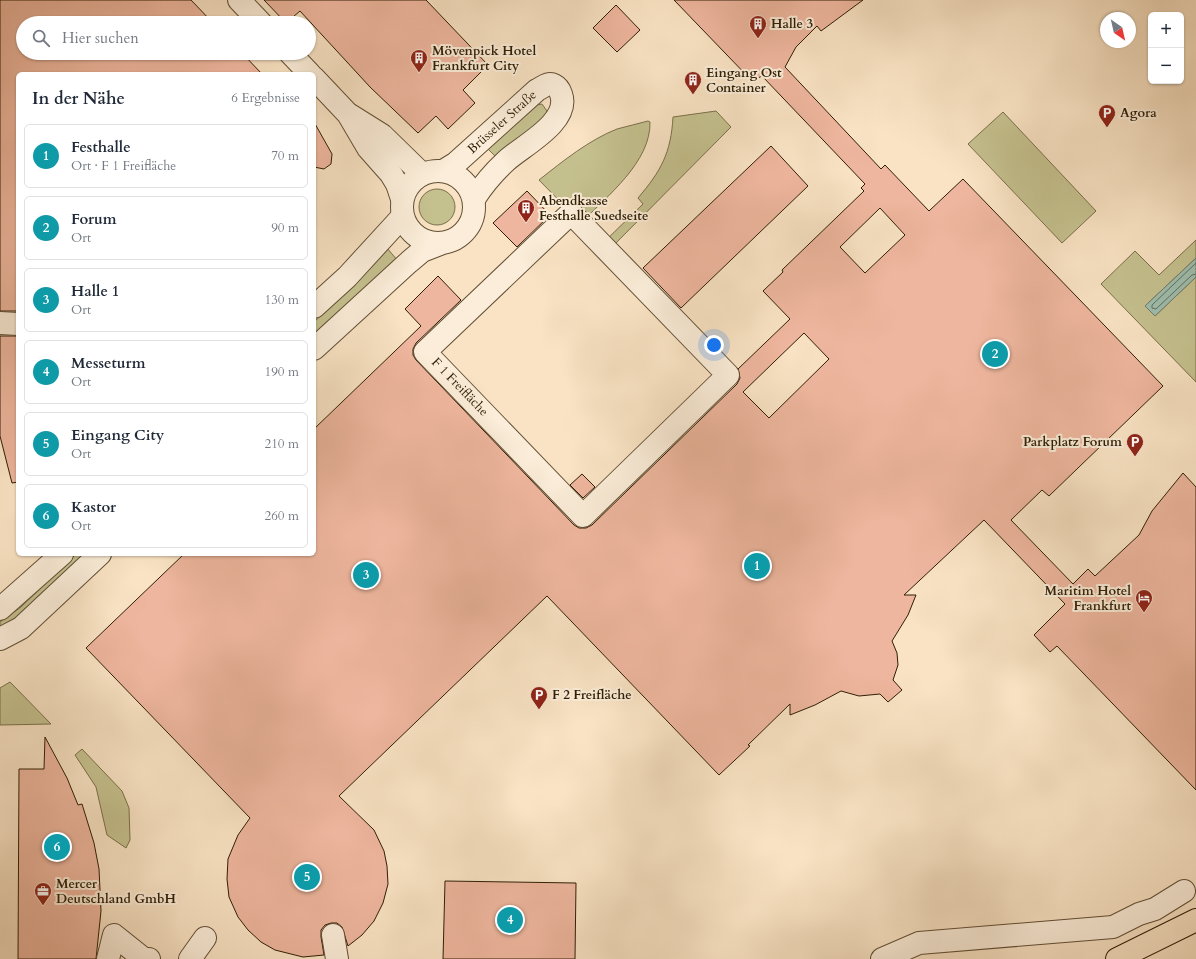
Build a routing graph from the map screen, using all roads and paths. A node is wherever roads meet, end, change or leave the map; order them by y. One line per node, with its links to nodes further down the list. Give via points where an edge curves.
1 (239, 0): 2 (street)
2 (254, 16)
3 (297, 60): 4 (street)
4 (308, 72)
5 (316, 80): 6 (street)
6 (348, 114): 8 (street, via 382,135); 10 (street, via 368,148 397,184)
7 (443, 171): 8 (street); 9 (street, via 463,180); 9 (street, Brüsseler Straße, via 456,163 537,90 548,84 555,85 560,90 563,104 557,118 538,137 507,160 483,185)
8 (422, 174): 10 (street, via 406,189)
9 (474, 199): 11 (street, via 470,224 463,234 452,241)
10 (402, 208): 11 (street, via 409,230 417,238); 12 (street, via 358,265)
11 (440, 244): 15 (street, via 422,251)
12 (316, 305)
13 (0, 323): 14 (street)
14 (16, 324)
15 (316, 347)
16 (728, 375): 16 (street, F 1 Freifläche, via 571,213 425,352 582,516)
17 (60, 556): 19 (street)
18 (98, 556): 20 (street, via 20,628)
19 (0, 609)
20 (0, 640)
21 (1184, 890): 29 (street, via 1155,909 1138,914 1115,931 919,943)
22 (1196, 920): 30 (main road)
23 (334, 935): 28 (street)
24 (108, 959): 25 (street, via 114,935 144,959)
25 (149, 959)
26 (190, 959): 27 (street, via 205,938)
27 (210, 959)
28 (337, 959)
29 (882, 959)
30 (1117, 959)

